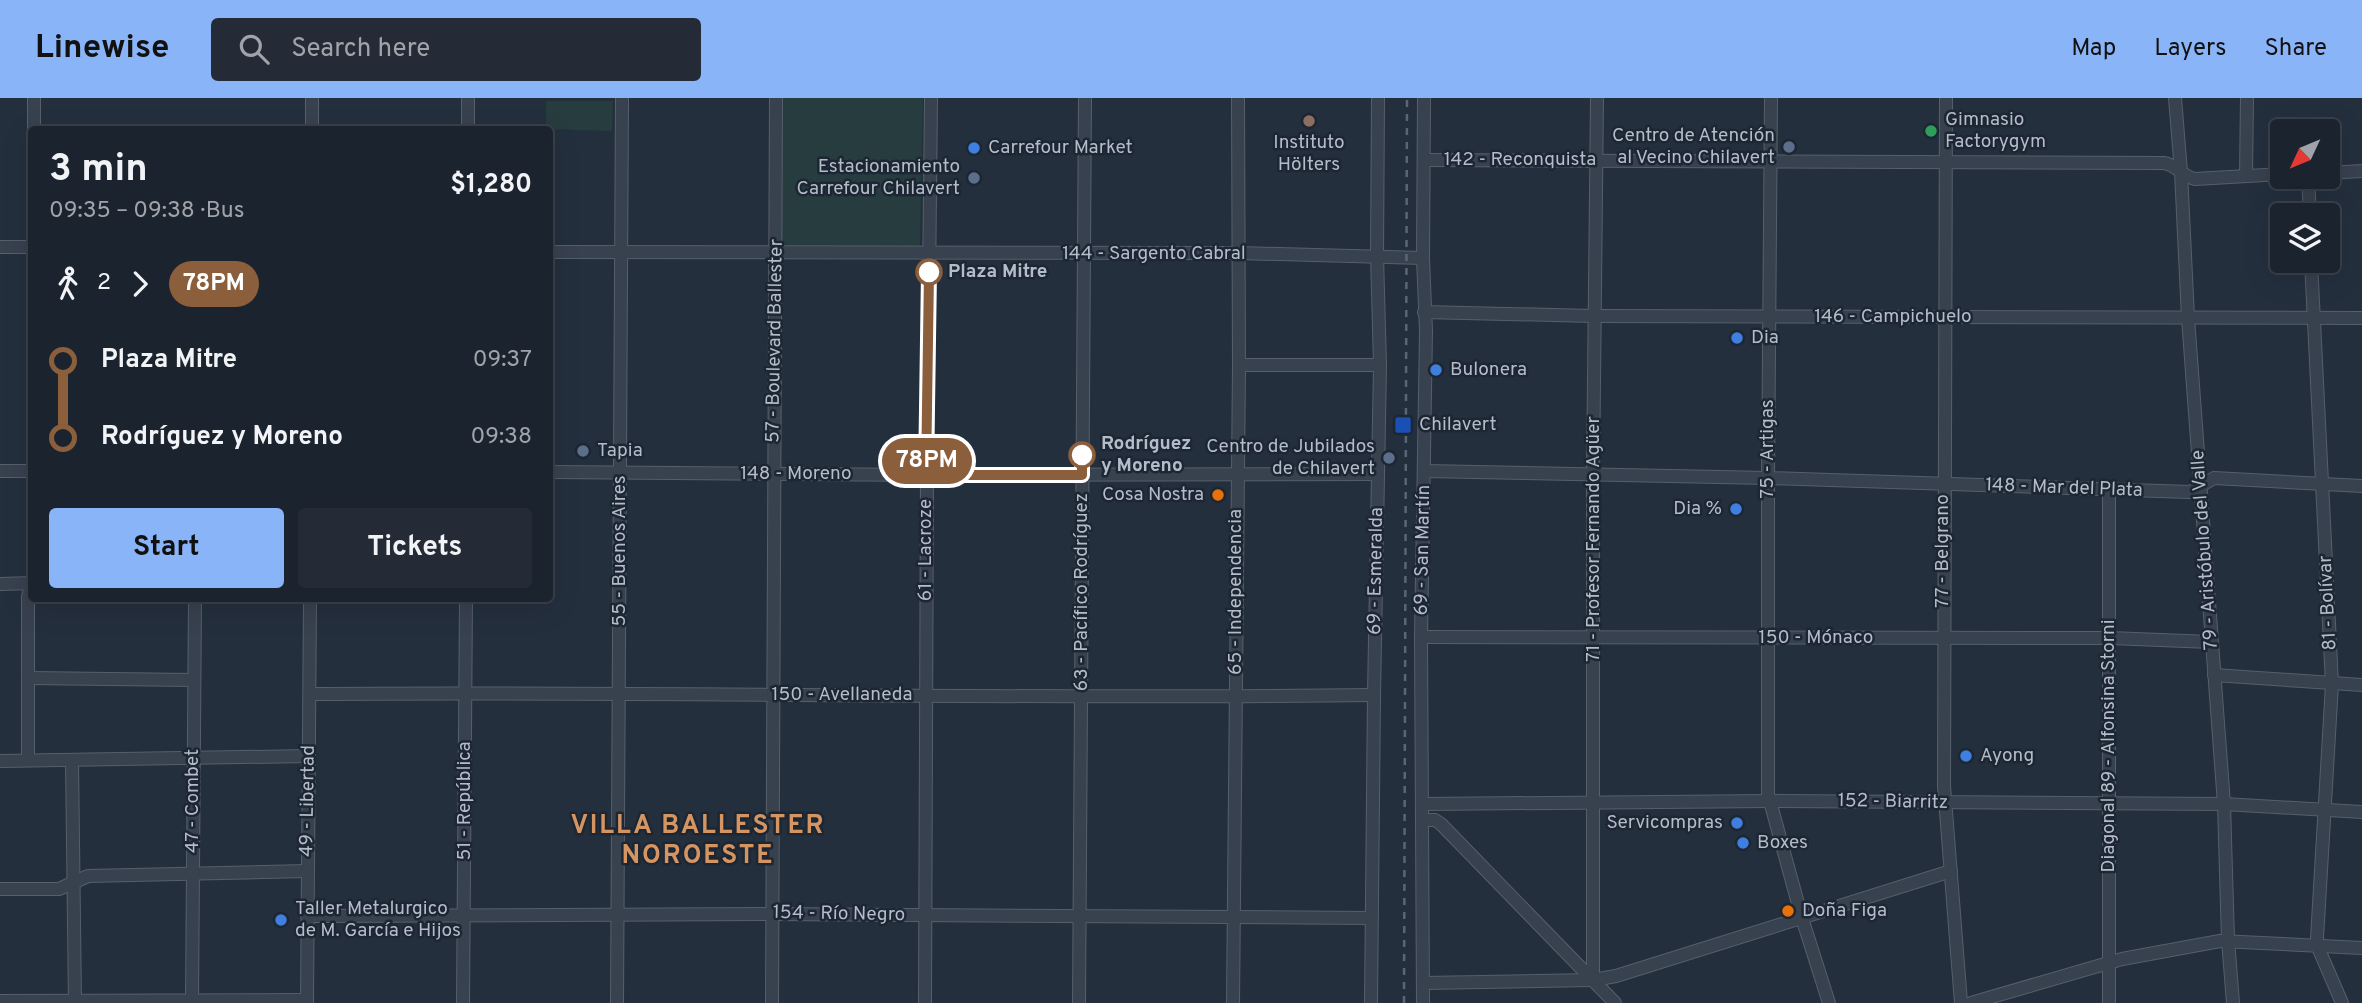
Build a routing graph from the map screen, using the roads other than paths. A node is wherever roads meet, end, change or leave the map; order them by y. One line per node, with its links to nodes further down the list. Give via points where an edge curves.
1 (34, 98): 16 (street)
2 (312, 98): 17 (street)
3 (468, 98): 18 (street)
4 (622, 98): 31 (street, 55 - Buenos Aires)
5 (776, 98): 32 (street, 57 - Boulevard Ballester)
6 (931, 98): 33 (street, 61 - Lacroze)
7 (1085, 98): 35 (street, 63 - Pacífico Rodríguez)
8 (1238, 98): 34 (street, 65 - Independencia)
9 (1378, 98): 36 (street, 69 - Esmeralda)
10 (1424, 98): 19 (street, 69 - San Martín)
11 (1597, 98): 20 (street, 71 - Profesor Fernando Agüer)
12 (1770, 98): 21 (street, 75 - Artigas)
13 (1946, 98): 22 (street, 77 - Belgrano)
14 (2175, 98): 24 (street, 79 - Aristóbulo del Valle)
15 (2247, 98): 27 (street)
16 (34, 126)
17 (312, 126)
18 (468, 126)
19 (1425, 160): 20 (street, 142 - Reconquista); 37 (street, 69 - San Martín)
20 (1596, 160): 21 (street, 142 - Reconquista); 40 (street, 71 - Profesor Fernando Agüer)
21 (1770, 162): 22 (street, 142 - Reconquista); 41 (street, 75 - Artigas)
22 (1945, 163): 24 (street, 142 - Reconquista, via 2164,163); 42 (street, 77 - Belgrano)
23 (2362, 171): 25 (street)
24 (2181, 172): 27 (street, 142 - Reconquista, via 2195,179); 43 (street, 79 - Aristóbulo del Valle)
25 (2340, 172)
26 (2270, 174): 27 (street, 142 - Reconquista)
27 (2246, 175)
28 (0, 247): 29 (street)
29 (28, 247)
30 (553, 252): 31 (street, 144 - Sargento Cabral)
31 (621, 253): 32 (street, 144 - Sargento Cabral); 52 (street, 55 - Buenos Aires)
32 (776, 253): 33 (street, 144 - Sargento Cabral); 53 (street, 57 - Boulevard Ballester)
33 (929, 253): 35 (street, 144 - Sargento Cabral); 55 (street, 61 - Lacroze)
34 (1239, 253): 35 (street, 144 - Sargento Cabral); 36 (street, 144 - Sargento Cabral); 46 (street, 65 - Independencia)
35 (1084, 254): 56 (street, 63 - Pacífico Rodríguez)
36 (1377, 256): 37 (street, 144 - Sargento Cabral); 47 (street, 69 - Esmeralda)
37 (1423, 258): 39 (street, 69 - San Martín)
38 (2312, 273): 44 (street, 81 - Bolívar)
39 (1424, 312): 40 (street, 146 - Campichuelo); 50 (street, 69 - San Martín)
40 (1594, 316): 41 (street, 146 - Campichuelo); 58 (street, 71 - Profesor Fernando Agüer)
41 (1769, 317): 42 (street, 146 - Campichuelo); 59 (street, 75 - Artigas)
42 (1946, 317): 43 (street, 146 - Campichuelo); 60 (street, 77 - Belgrano)
43 (2188, 318): 44 (street, 146 - Campichuelo); 62 (street, 79 - Aristóbulo del Valle)
44 (2314, 318): 45 (street, 146 - Campichuelo); 61 (street, 81 - Bolívar)
45 (2362, 318)
46 (1239, 365): 47 (street); 57 (street, 65 - Independencia)
47 (1380, 365): 54 (street, 69 - Esmeralda)
48 (0, 471): 49 (street)
49 (28, 471)
50 (1425, 471): 58 (street, 148 - Mar del Plata); 71 (street, 69 - San Martín)
51 (553, 472): 52 (street, 148 - Moreno)
52 (620, 472): 53 (street, 148 - Moreno); 83 (street, 55 - Buenos Aires)
53 (774, 474): 55 (street, 148 - Moreno); 85 (street, 57 - Boulevard Ballester)
54 (1378, 474): 57 (street, 148 - Moreno); 88 (street, 69 - Esmeralda)
55 (926, 475): 56 (street, 148 - Moreno); 86 (street, 61 - Lacroze)
56 (1082, 475): 57 (street, 148 - Moreno); 87 (street, 63 - Pacífico Rodríguez)
57 (1237, 475): 89 (street, 65 - Independencia)
58 (1593, 476): 59 (street, 148 - Mar del Plata); 72 (street, 71 - Profesor Fernando Agüer)
59 (1768, 478): 60 (street, 148 - Mar del Plata); 73 (street, 75 - Artigas)
60 (1943, 484): 64 (street, 148 - Mar del Plata); 74 (street, 77 - Belgrano)
61 (2322, 484): 62 (street, 148 - Mar del Plata, via 2214,478); 63 (street, 148 - Mar del Plata); 80 (street, 81 - Bolívar)
62 (2200, 486): 64 (street, 148 - Mar del Plata, via 2190,492); 76 (street, 79 - Aristóbulo del Valle)
63 (2362, 486)
64 (2109, 490): 75 (street, Diagonal 89 - Alfonsina Storni)
65 (28, 583): 66 (street)
66 (0, 584)
67 (28, 602): 78 (street)
68 (195, 602): 79 (street, 47 - Combet)
69 (310, 602): 84 (street, 49 - Libertad)
70 (466, 602): 82 (street, 51 - República)
71 (1422, 636): 72 (street, 150 - Mónaco); 98 (street, 69 - San Martín)
72 (1595, 637): 73 (street, 150 - Mónaco); 96 (street, 71 - Profesor Fernando Agüer)
73 (1768, 638): 74 (street, 150 - Mónaco); 95 (street, 75 - Artigas)
74 (1943, 638): 75 (street, 150 - Mónaco); 97 (street, 77 - Belgrano)
75 (2110, 638): 76 (street, 150 - Mónaco); 99 (street, Diagonal 89 - Alfonsina Storni)
76 (2211, 642): 77 (street, 79 - Aristóbulo del Valle)
77 (2214, 675): 80 (street); 100 (street, 79 - Aristóbulo del Valle)
78 (29, 678): 79 (street); 92 (street)
79 (193, 680): 91 (street, 47 - Combet)
80 (2332, 684): 81 (street); 101 (street, 81 - Bolívar)
81 (2362, 685)
82 (466, 693): 83 (street, 150 - Avellaneda); 84 (street, 150 - Avellaneda); 113 (street, 51 - República)
83 (620, 693): 85 (street, 150 - Avellaneda); 109 (street, 55 - Buenos Aires)
84 (310, 694): 90 (street, 49 - Libertad)
85 (773, 695): 86 (street, 150 - Avellaneda); 110 (street, 57 - Boulevard Ballester)
86 (926, 695): 87 (street, 150 - Avellaneda); 111 (street, 61 - Lacroze)
87 (1081, 695): 89 (street, 150 - Avellaneda); 114 (street, 63 - Pacífico Rodríguez)
88 (1374, 695): 89 (street, 150 - Avellaneda); 116 (street, 69 - Esmeralda)
89 (1236, 697): 115 (street, 65 - Independencia)
90 (309, 756): 91 (street); 104 (street, 49 - Libertad)
91 (194, 757): 93 (street); 106 (street, 47 - Combet)
92 (28, 760): 93 (street); 94 (street)
93 (72, 760): 107 (street)
94 (0, 761)
95 (1770, 801): 96 (street, 152 - Biarritz); 97 (street, 152 - Biarritz); 117 (street, 75 - Artigas)
96 (1594, 802): 98 (street, 152 - Biarritz); 122 (street, 71 - Profesor Fernando Agüer)
97 (1944, 803): 99 (street, 152 - Biarritz); 105 (street, 77 - Belgrano)
98 (1424, 804): 103 (street, 69 - San Martín)
99 (2110, 804): 100 (street, 152 - Biarritz); 121 (street, Diagonal 89 - Alfonsina Storni)
100 (2224, 804): 101 (street, 152 - Biarritz); 118 (street, 79 - Aristóbulo del Valle)
101 (2325, 810): 102 (street, 152 - Biarritz); 119 (street, 81 - Bolívar)
102 (2362, 812)
103 (1423, 820): 122 (street, via 1441,824); 123 (street, 69 - San Martín)
104 (307, 871): 106 (street); 112 (street, 49 - Libertad)
105 (1951, 871): 117 (street); 138 (street, 77 - Belgrano)
106 (193, 873): 107 (street, via 88,876); 126 (street, 47 - Combet)
107 (75, 883): 108 (street, via 59,889); 125 (street)
108 (0, 889)
109 (617, 914): 110 (street, 154 - Río Negro); 113 (street, 154 - Río Negro); 129 (street, 55 - Buenos Aires)
110 (773, 914): 111 (street, 154 - Río Negro); 130 (street, 57 - Boulevard Ballester)
111 (926, 915): 114 (street, 154 - Río Negro); 131 (street, 61 - Lacroze)
112 (307, 916): 113 (street, 154 - Río Negro); 127 (street, 49 - Libertad)
113 (465, 917): 128 (street, 51 - República)
114 (1080, 917): 115 (street, 154 - Río Negro); 132 (street, 63 - Pacífico Rodríguez)
115 (1234, 918): 116 (street, 154 - Río Negro); 133 (street, 65 - Independencia)
116 (1371, 918): 134 (street, 69 - Esmeralda)
117 (1802, 918): 122 (street); 137 (street, 75 - Artigas)
118 (2228, 940): 119 (street); 121 (street); 141 (street, 79 - Aristóbulo del Valle)
119 (2317, 945): 120 (street); 142 (street)
120 (2362, 948)
121 (2108, 962): 139 (street); 140 (street, Diagonal 89 - Alfonsina Storni)
122 (1593, 980): 123 (street); 136 (street)
123 (1423, 983): 135 (street, 69 - San Martín)
124 (0, 1001): 125 (street)
125 (75, 1002): 126 (street)
126 (192, 1002): 127 (street)
127 (307, 1002)
128 (463, 1003)
129 (617, 1003)
130 (772, 1003)
131 (925, 1003)
132 (1079, 1003)
133 (1233, 1003)
134 (1371, 1003)
135 (1423, 1003)
136 (1615, 1003)
137 (1829, 1003)
138 (1961, 1003)
139 (1971, 1003)
140 (2109, 1003)
141 (2233, 1003)
142 (2342, 1003)

